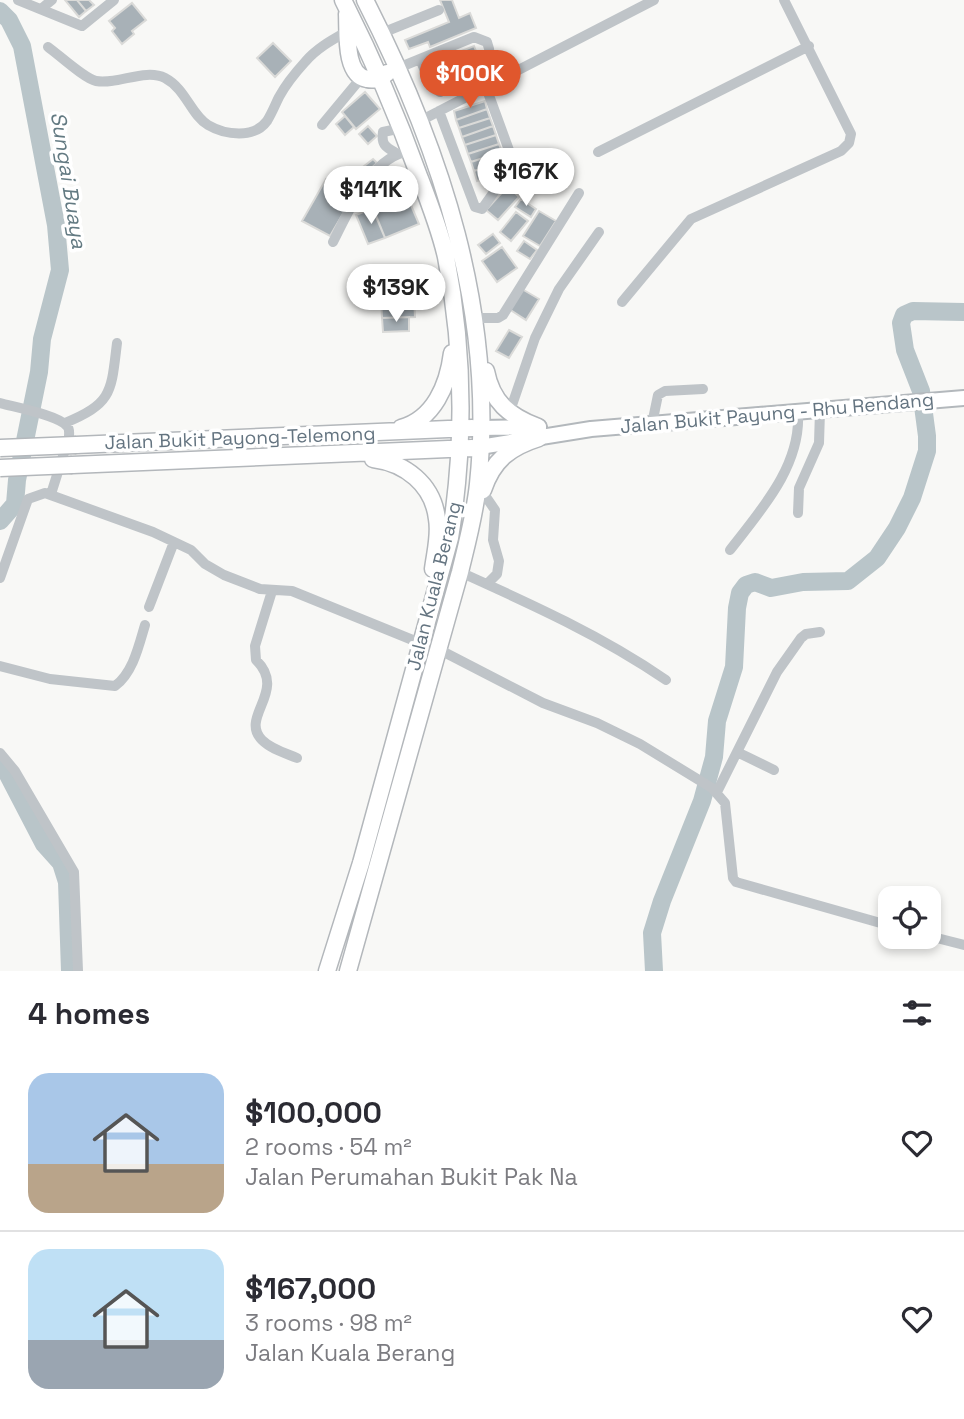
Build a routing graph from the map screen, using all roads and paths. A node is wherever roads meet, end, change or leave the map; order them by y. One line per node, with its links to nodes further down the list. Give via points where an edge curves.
1 (18, 0): 8 (street)
2 (52, 0): 8 (street)
3 (114, 0): 8 (street, via 82,26)
4 (366, 0): 11 (highway, Jalan Kuala Berang)
5 (654, 0): 18 (street)
6 (784, 0): 12 (street)
7 (344, 3): 10 (highway); 17 (highway, Jalan Kuala Berang)
8 (41, 9)
9 (439, 10): 11 (street)
10 (348, 32): 13 (street, via 306,60 265,123 243,134 220,130 200,119 182,92 164,78 148,75 94,81); 16 (highway, via 351,62)
11 (382, 33): 15 (highway, Jalan Kuala Berang)
12 (809, 46): 27 (street); 31 (street, via 851,134 849,143 841,151 691,219)
13 (48, 47)
14 (420, 59): 15 (street); 19 (street, via 431,85); 19 (street, via 474,37 487,42 490,64 480,76)
15 (396, 61): 17 (highway); 21 (highway, Jalan Kuala Berang)
16 (361, 78): 17 (highway); 22 (street)
17 (381, 78): 23 (highway, Jalan Kuala Berang)
18 (485, 87): 20 (street); 24 (street, via 514,164 482,209 475,207)
19 (440, 92): 20 (street)
20 (442, 110): 21 (street); 24 (street)
21 (420, 121): 25 (highway, Jalan Kuala Berang)
22 (322, 125)
23 (402, 128): 26 (highway, Jalan Kuala Berang); 26 (street, via 380,130 385,146)
24 (451, 142): 25 (street)
25 (430, 149): 32 (highway, Jalan Kuala Berang, via 464,259)
26 (403, 152): 30 (street, via 361,187); 33 (highway, Jalan Kuala Berang, via 433,214 446,256)
27 (598, 152)
28 (579, 193): 32 (street, via 503,315)
29 (599, 232): 40 (street, via 559,289 535,338)
30 (333, 242)
31 (622, 302)
32 (474, 318): 40 (highway, via 489,386); 43 (highway, Jalan Kuala Berang)
33 (454, 320): 44 (highway, Jalan Kuala Berang); 45 (highway, via 449,374 439,397 424,417)
34 (117, 343): 41 (street, via 105,398 89,413)
35 (703, 389): 42 (street, via 658,395)
36 (964, 398): 38 (main road, Jalan Bukit Payung - Rhu Rendang)
37 (6, 404): 41 (street)
38 (820, 411): 39 (main road, Jalan Bukit Payung - Rhu Rendang); 54 (street, via 819,443 799,488)
39 (798, 413): 42 (main road, Jalan Bukit Payung - Rhu Rendang); 57 (street, via 797,438 786,469)
40 (509, 414): 46 (highway)
41 (65, 423): 53 (street, via 69,437)
42 (653, 424): 46 (main road, Jalan Bukit Payung - Rhu Rendang)
43 (481, 428): 44 (highway, Jalan Bukit Payong-Telemong); 46 (main road); 47 (highway, Jalan Kuala Berang)
44 (461, 429): 45 (highway, Jalan Bukit Payong-Telemong); 48 (highway, Jalan Kuala Berang)
45 (389, 432): 49 (highway, Jalan Bukit Payong-Telemong, bridge)
46 (539, 433): 47 (main road); 52 (highway, via 496,461)
47 (480, 447): 48 (highway, Jalan Bukit Payong-Telemong); 55 (highway, Jalan Kuala Berang)
48 (461, 448): 50 (highway, Jalan Bukit Payong-Telemong); 63 (highway, Jalan Kuala Berang, via 450,538)
49 (0, 449)
50 (278, 456): 51 (highway, Jalan Bukit Payong-Telemong, bridge); 63 (highway, via 389,461 417,478 438,519)
51 (0, 468)
52 (482, 491): 55 (highway); 60 (street, via 495,510 493,540 499,561 497,574)
53 (51, 494): 56 (street); 59 (street, via 39,493 28,499)
54 (798, 513)
55 (472, 521): 58 (highway, Jalan Kuala Berang)
56 (174, 542): 61 (street, via 224,575); 62 (street)
57 (730, 550)
58 (460, 572): 60 (street); 67 (highway, Jalan Kuala Berang)
59 (0, 578)
60 (488, 584): 69 (street, via 603,640)
61 (272, 592): 66 (street, via 292,591); 72 (street, via 255,646 268,686 257,730 267,744)
62 (149, 607)
63 (427, 620): 66 (highway, Jalan Kuala Berang)
64 (145, 625): 68 (street, via 135,656 115,685 50,679)
65 (820, 632): 70 (street, via 801,638)
66 (420, 643): 79 (highway, Jalan Kuala Berang)
67 (438, 649): 74 (street, via 543,703 597,723); 80 (highway, Jalan Kuala Berang)
68 (0, 666)
69 (666, 680)
70 (737, 752): 73 (street); 74 (street)
71 (0, 753): 78 (street, via 74,872)
72 (297, 758)
73 (774, 770)
74 (715, 790): 75 (street, via 725,803 736,882)
75 (878, 922)
76 (941, 939): 77 (street)
77 (964, 945)
78 (78, 971)
79 (327, 971)
80 (348, 971)

